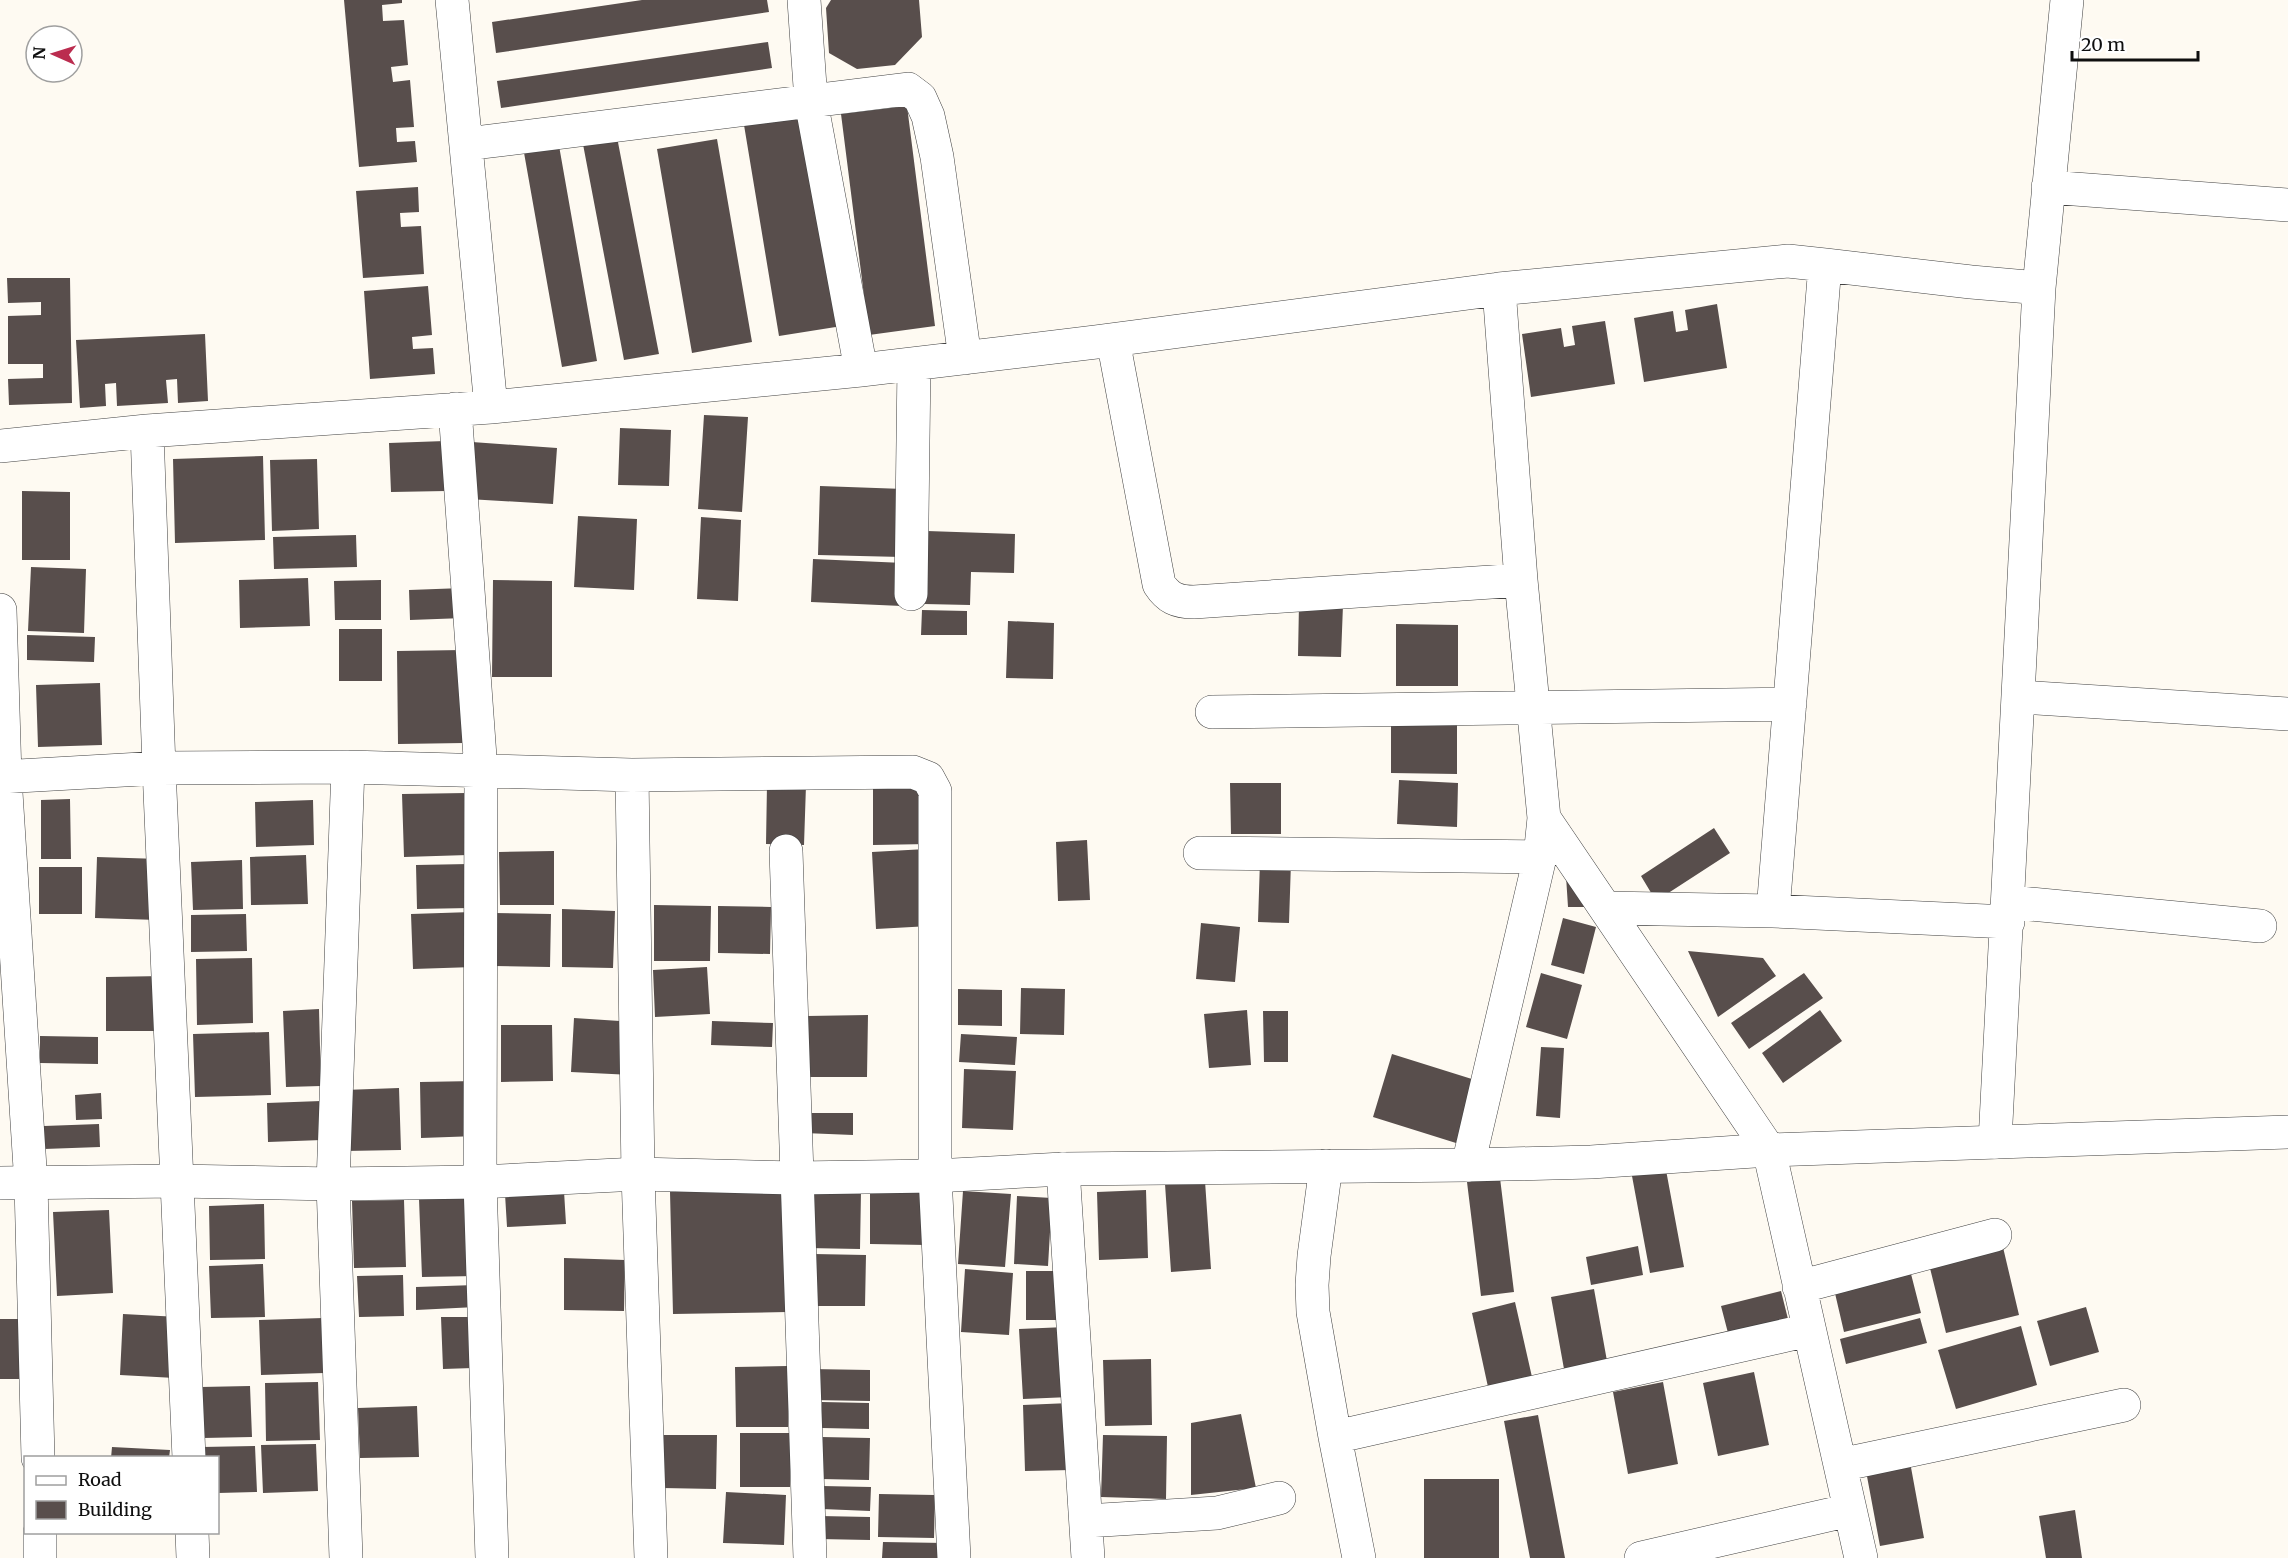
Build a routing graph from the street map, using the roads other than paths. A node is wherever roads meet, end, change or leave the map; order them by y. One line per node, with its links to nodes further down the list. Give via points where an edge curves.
1 (452, 0): 5 (street)
2 (804, 0): 4 (street)
3 (2067, 0): 6 (street)
4 (811, 100): 5 (street); 12 (street, via 908,89 920,98 937,157); 14 (street)
5 (466, 144): 15 (street)
6 (2048, 187): 7 (street); 9 (street)
7 (2288, 205)
8 (1825, 265): 9 (street); 10 (street, via 1788,261); 23 (street)
9 (2039, 288): 22 (street)
10 (1499, 289): 11 (street); 19 (street)
11 (1113, 340): 12 (street); 19 (street, via 1159,584 1167,596 1194,602)
12 (965, 358): 13 (street)
13 (914, 364): 14 (street); 20 (street)
14 (861, 370): 15 (street)
15 (491, 407): 16 (street)
16 (455, 409): 17 (street); 29 (street)
17 (147, 431): 18 (street); 28 (street)
18 (0, 446)
19 (1521, 580): 24 (street)
20 (911, 594)
21 (0, 610): 31 (street)
22 (2019, 697): 26 (street); 38 (street)
23 (1790, 704): 24 (street); 37 (street)
24 (1534, 707): 25 (street); 32 (street)
25 (1212, 712)
26 (2288, 714)
27 (348, 767): 28 (street); 29 (street); 52 (street)
28 (159, 768): 31 (street); 49 (street)
29 (481, 771): 30 (street); 50 (street)
30 (632, 775): 46 (street); 47 (street, via 913,772 928,778 935,791)
31 (3, 777): 51 (street)
32 (1544, 818): 35 (street); 36 (street)
33 (786, 851): 48 (street)
34 (1200, 853): 35 (street)
35 (1540, 857): 43 (street)
36 (1605, 908): 37 (street); 42 (street)
37 (1773, 911): 38 (street)
38 (2008, 912): 39 (street); 41 (street)
39 (2259, 926)
40 (2288, 1132): 41 (street)
41 (1995, 1142): 42 (street)
42 (1769, 1150): 43 (street, via 1591,1162); 54 (street)
43 (1468, 1165): 44 (street)
44 (1326, 1166): 45 (street); 57 (street, via 1312,1285 1313,1312)
45 (1063, 1168): 47 (street); 63 (street)
46 (638, 1174): 48 (street); 50 (street); 70 (street)
47 (935, 1176): 48 (street); 72 (street)
48 (796, 1178): 71 (street)
49 (177, 1181): 51 (street); 52 (street); 59 (street)
50 (480, 1182): 52 (street); 69 (street)
51 (16, 1184): 58 (street)
52 (333, 1184): 68 (street)
53 (1995, 1235): 54 (street)
54 (1799, 1287): 55 (street)
55 (1809, 1330): 57 (street); 60 (street)
56 (2124, 1405): 60 (street)
57 (1335, 1437): 74 (street)
58 (38, 1456)
59 (189, 1456)
60 (1840, 1465): 62 (street)
61 (1279, 1498): 63 (street, via 1217,1513)
62 (1850, 1510): 75 (street); 76 (street)
63 (1086, 1521): 73 (street)
64 (40, 1534): 66 (street)
65 (192, 1534): 67 (street)
66 (40, 1558)
67 (193, 1558)
68 (346, 1558)
69 (492, 1558)
70 (651, 1558)
71 (810, 1558)
72 (954, 1558)
73 (1088, 1558)
74 (1359, 1558)
75 (1641, 1558)
76 (1861, 1558)

